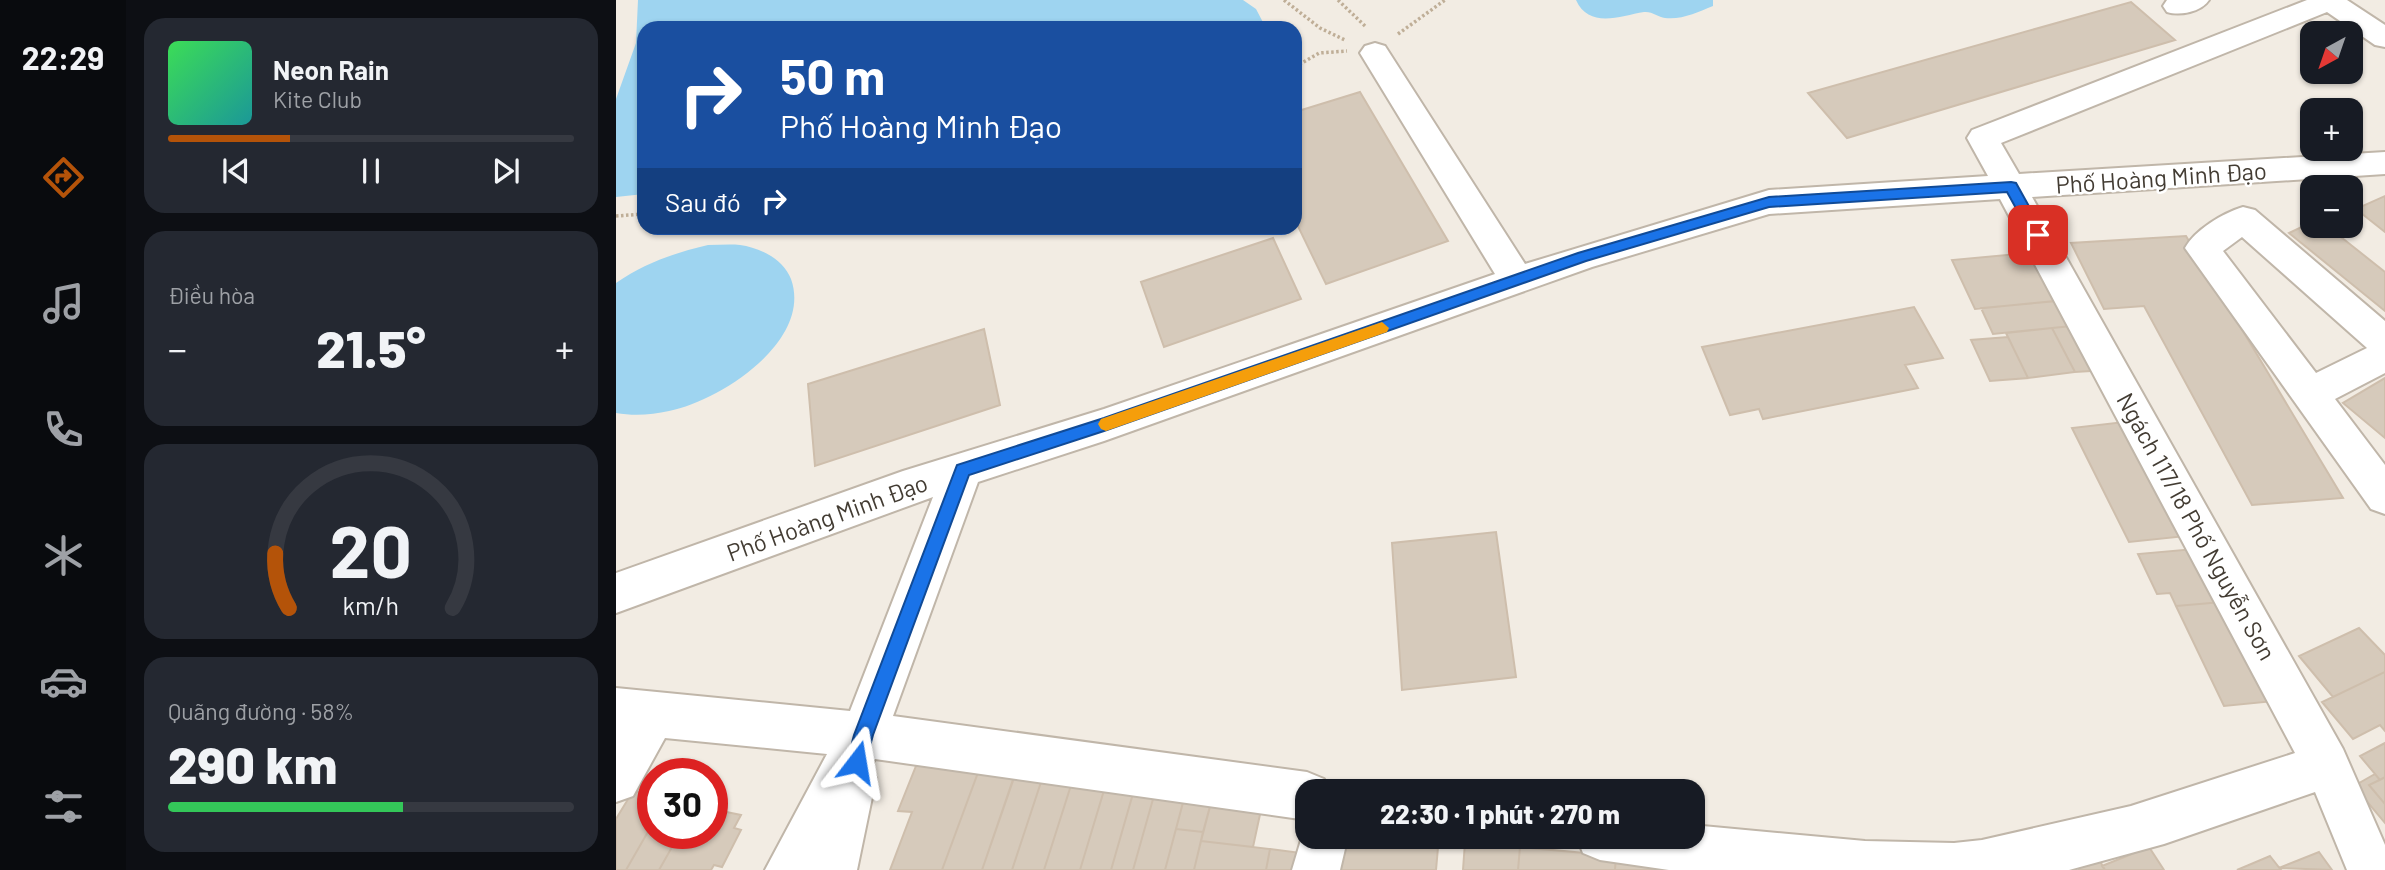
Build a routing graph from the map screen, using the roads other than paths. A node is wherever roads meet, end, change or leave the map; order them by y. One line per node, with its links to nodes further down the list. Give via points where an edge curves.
1 (2329, 1): 2 (street); 5 (street, Ngách 117/18 Phố Nguyễn Sơn, via 1983,138)
2 (2385, 38)
3 (1375, 53): 6 (street)
4 (2385, 163): 5 (street, Phố Hoàng Minh Đạo)
5 (2011, 187): 6 (street, Phố Hoàng Minh Đạo, via 1769,202); 15 (street, Ngách 117/18 Phố Nguyễn Sơn)
6 (1517, 280): 10 (street, Phố Hoàng Minh Đạo)
7 (2385, 342): 9 (street, via 2244,219 2202,248)
8 (2385, 356): 9 (street)
9 (2310, 394): 11 (street)
10 (963, 470): 12 (street, Phố Hoàng Minh Đạo); 14 (street)
11 (2384, 494)
12 (616, 593)
13 (635, 713): 14 (street); 16 (street)
14 (863, 735): 17 (street); 21 (street); 22 (street)
15 (2328, 765): 20 (street, via 2178,817 2010,860 1956,867); 24 (street, Ngách 117/18 Phố Nguyễn Sơn)
16 (616, 779)
17 (1295, 794)
18 (1321, 849): 23 (street)
19 (1679, 849): 20 (street)
20 (1776, 865)
21 (789, 870)
22 (833, 870)
23 (1316, 870)
24 (2371, 870)

